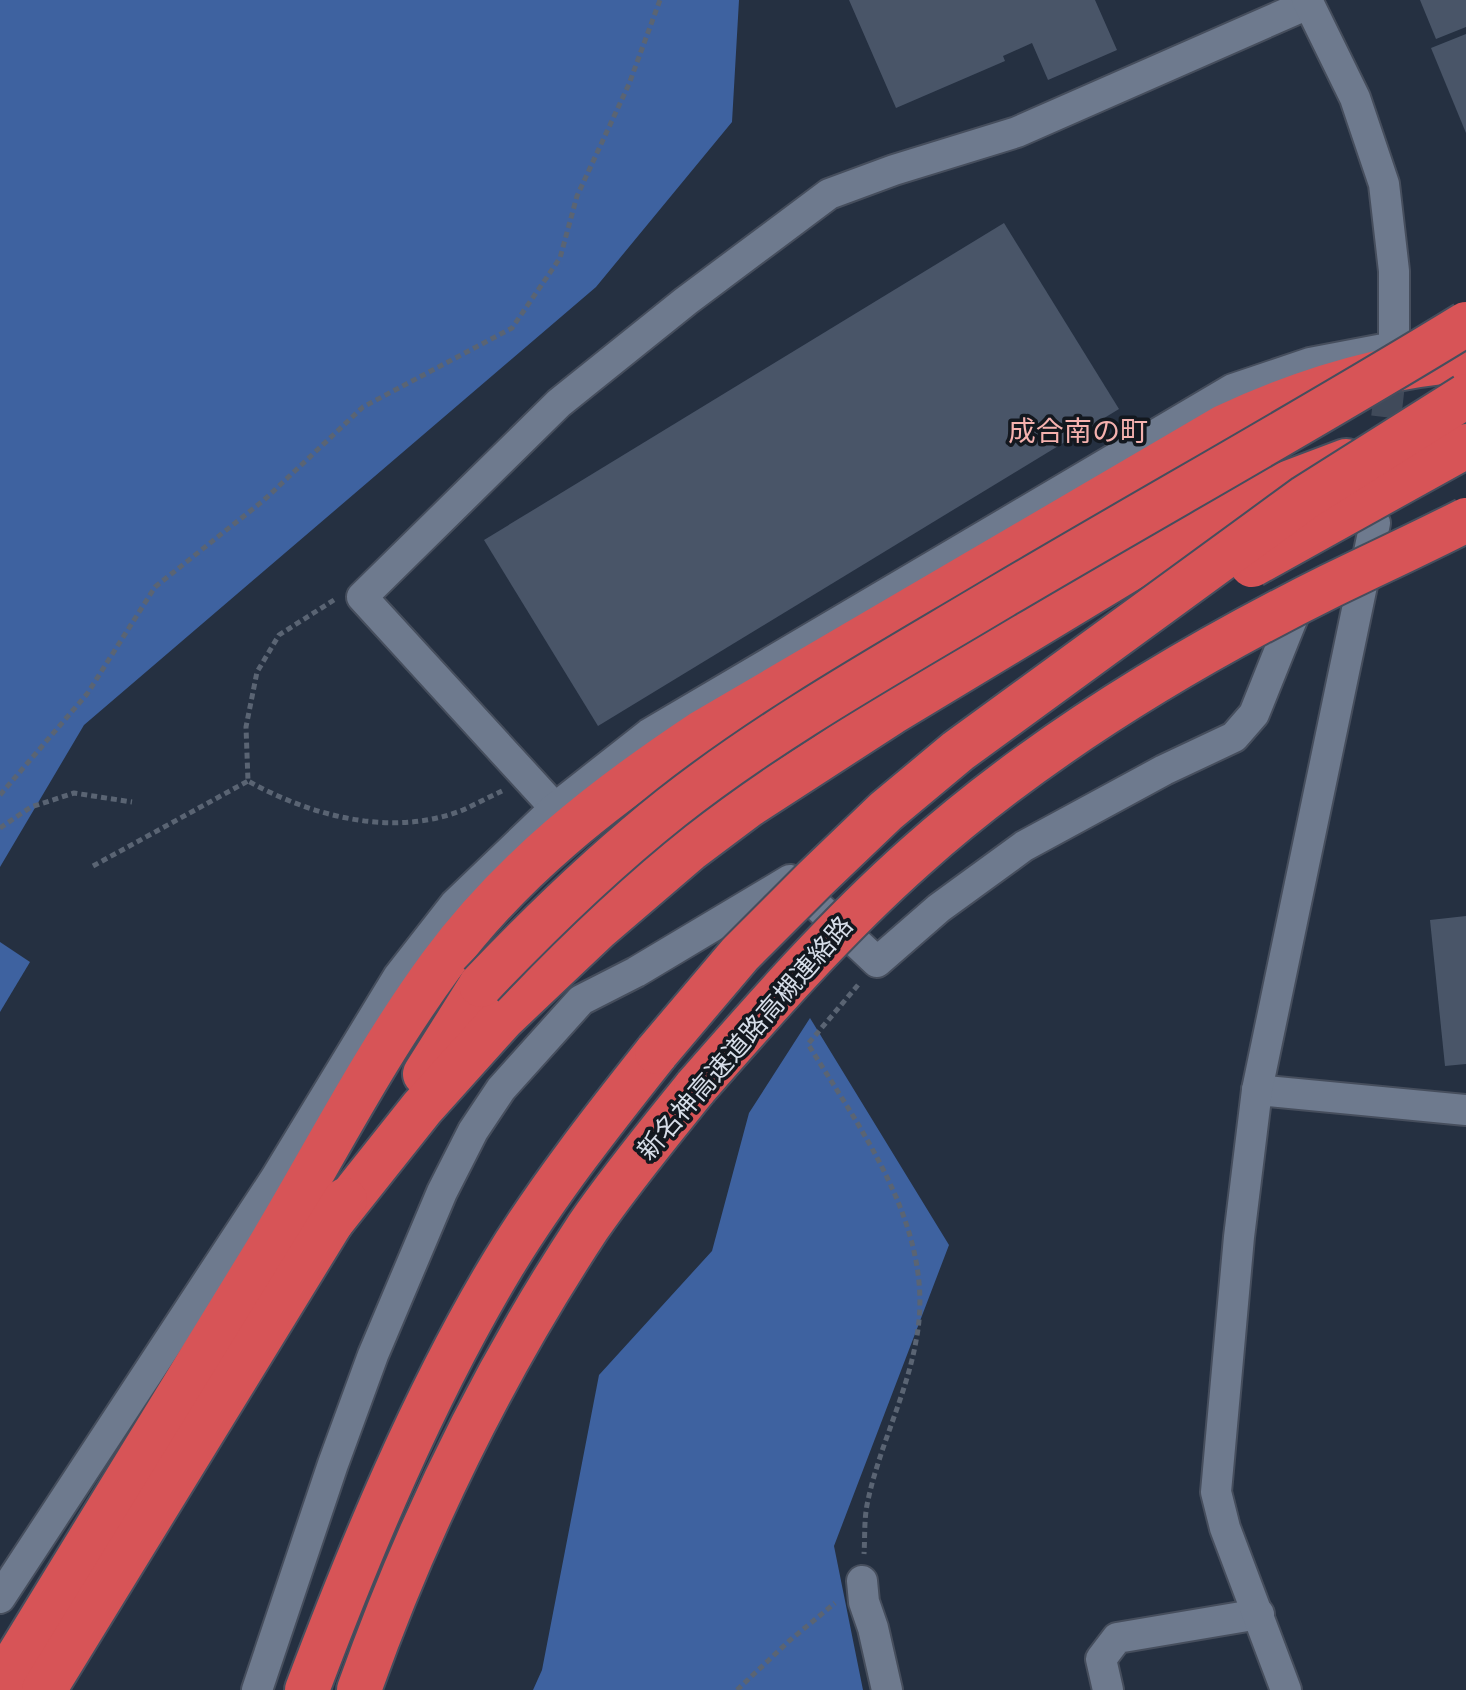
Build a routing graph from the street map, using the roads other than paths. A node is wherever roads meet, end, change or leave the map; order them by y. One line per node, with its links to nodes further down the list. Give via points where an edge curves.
1 (1308, 2): 13 (street, via 1355,98 1384,184 1394,271 1394,347 1310,363 1233,389 649,734); 13 (street, via 1017,132 829,194 559,403 362,597)
2 (1466, 324): 16 (highway, bridge, via 924,642 757,746 673,807 598,869 481,985)
3 (1466, 360): 16 (highway, via 1434,362 1319,390 1224,427 636,776 534,860 441,965 391,1040)
4 (1466, 396): 11 (highway, bridge, via 1306,497)
5 (1466, 421): 16 (highway, via 1321,470 1219,515 749,805 641,890 549,973)
6 (1466, 446): 11 (highway, bridge)
7 (1466, 520): 12 (highway, bridge)
8 (1375, 523): 10 (street)
9 (1466, 542): 12 (highway, bridge)
10 (1368, 556): 14 (street); 22 (street, via 1328,568 1305,588 1254,714 1234,737 1024,846 877,962 790,880 581,1000 501,1089 442,1192 373,1355)
11 (1111, 638): 23 (highway, 新名神高速道路高槻連絡路, bridge, via 886,811 740,954 612,1108 503,1263 454,1356 385,1498)
12 (1219, 646): 24 (highway, 新名神高速道路高槻連絡路, bridge, via 1101,716 918,854 779,991 696,1087 589,1226 495,1378 426,1520)
13 (555, 808): 18 (street, via 455,904 398,977 275,1179)
14 (1257, 1090): 15 (street); 19 (street, via 1216,1492)
15 (1466, 1110)
16 (312, 1215): 20 (highway); 21 (highway)
17 (862, 1581): 25 (street)
18 (0, 1598)
19 (1259, 1614): 26 (street, via 1117,1638 1101,1659); 27 (street)
20 (0, 1686)
21 (44, 1690)
22 (257, 1690)
23 (307, 1690)
24 (359, 1690)
25 (887, 1690)
26 (1108, 1690)
27 (1286, 1690)

